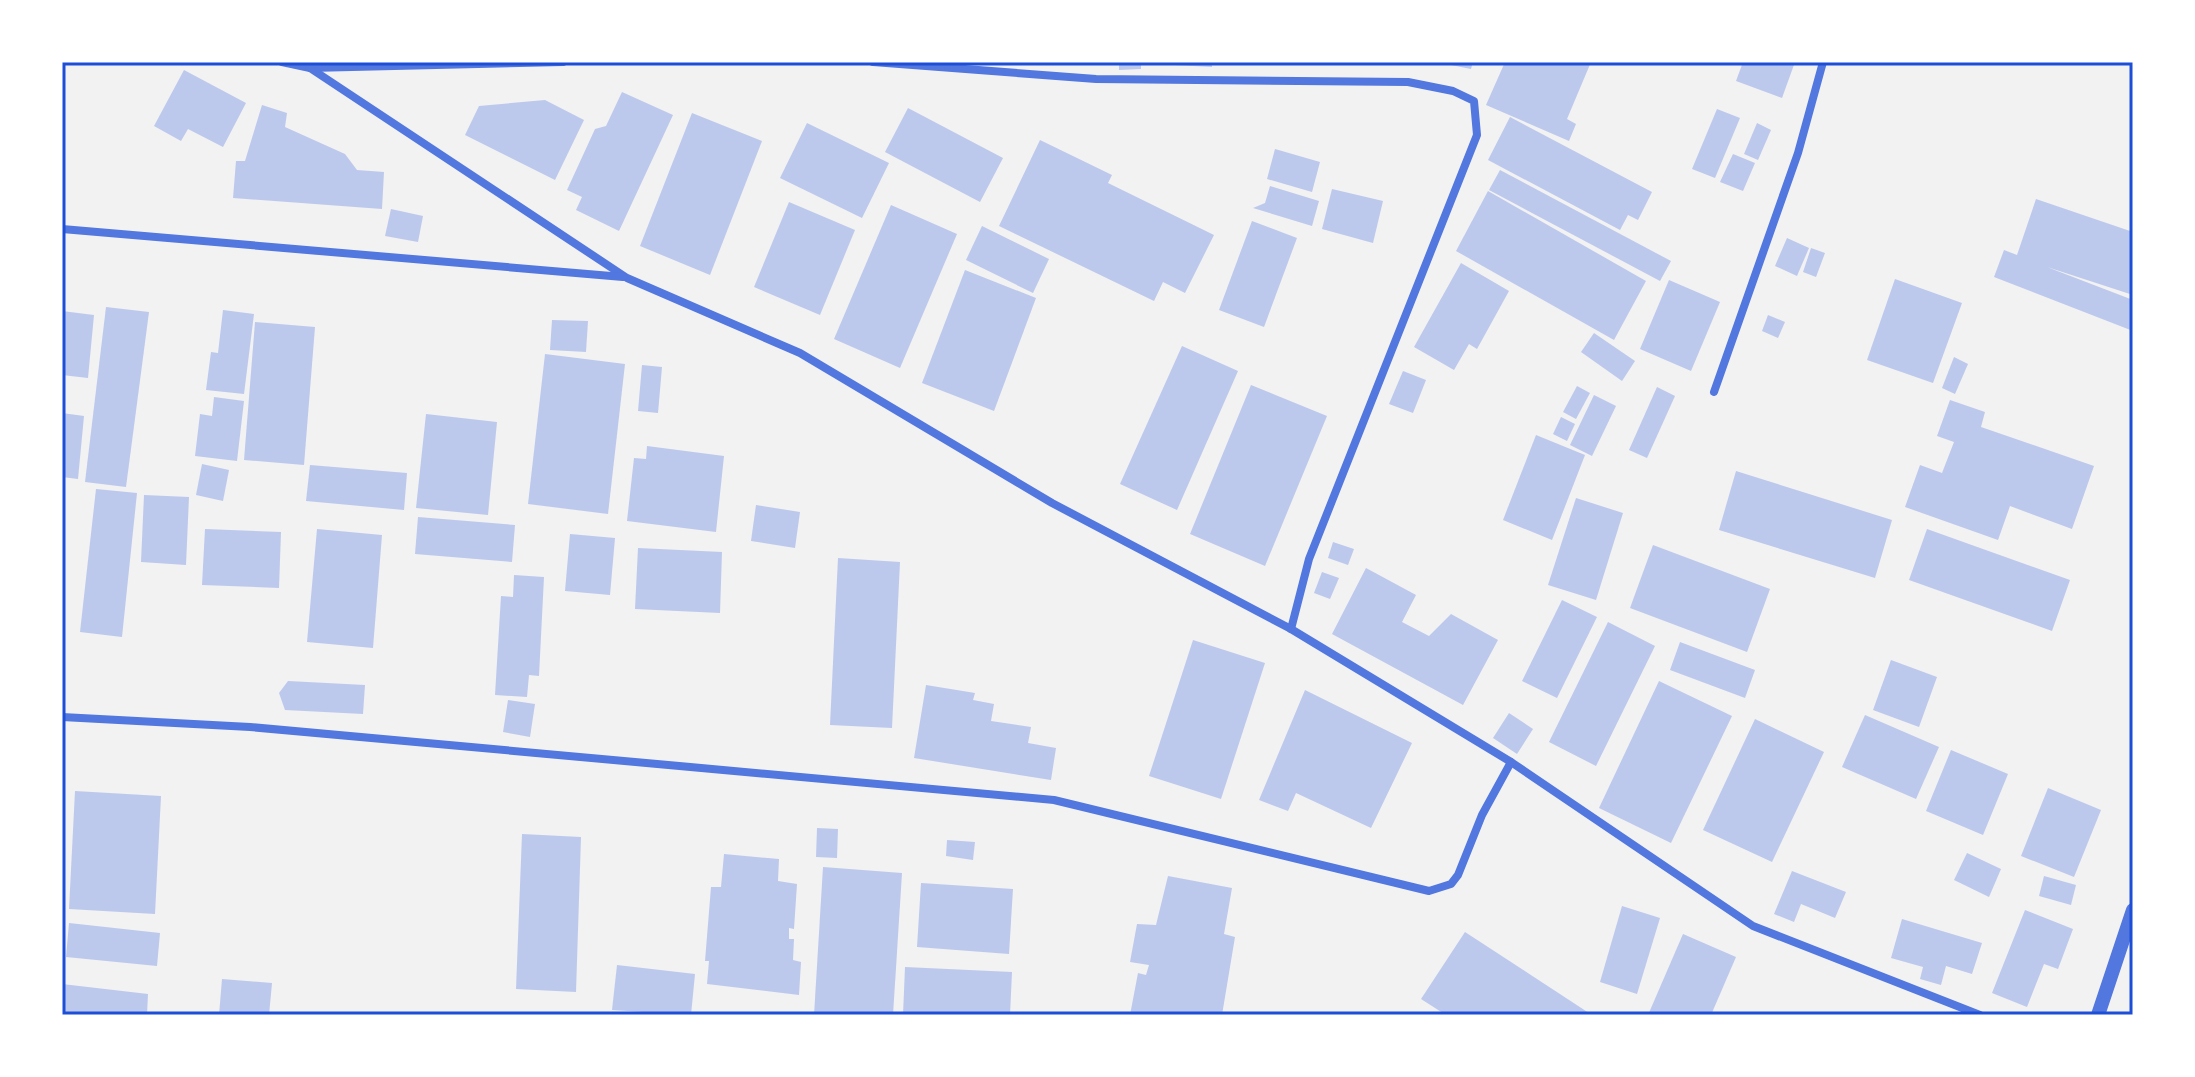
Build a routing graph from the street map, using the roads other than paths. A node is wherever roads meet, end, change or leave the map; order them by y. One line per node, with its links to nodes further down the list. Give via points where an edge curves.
1 (282, 62): 5 (street)
2 (563, 62): 5 (street)
3 (873, 62): 9 (street, via 1096,79 1408,82 1474,101 1477,135 1309,559)
4 (1823, 62): 8 (street, via 1798,153)
5 (310, 68): 7 (street)
6 (62, 229): 7 (street)
7 (627, 278): 9 (street, via 800,353 1052,503)
8 (1714, 392)
9 (1291, 629): 11 (street)
10 (62, 717): 11 (street, via 250,727 1054,800 1429,891 1451,884 1458,875)
11 (1511, 762): 13 (street, via 1753,926)
12 (2133, 910): 14 (street)
13 (1980, 1015)
14 (2098, 1015)

